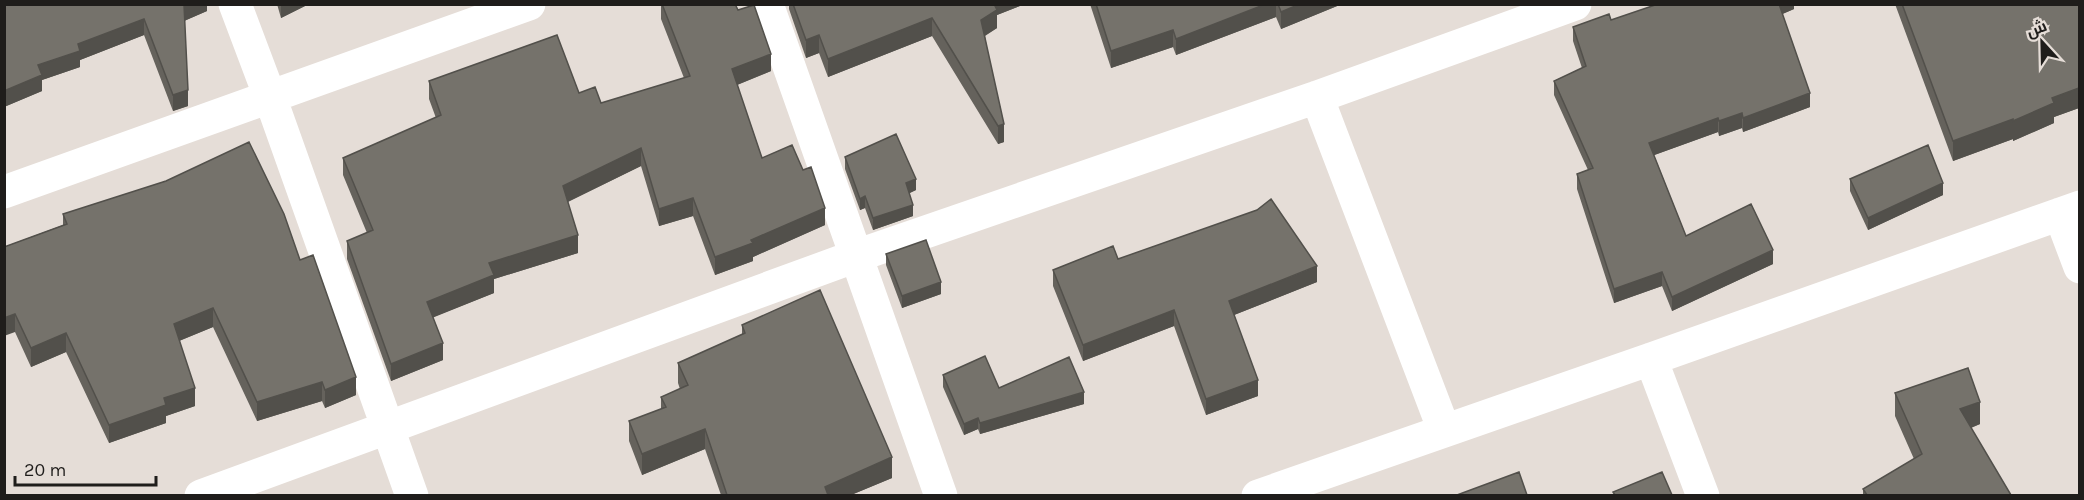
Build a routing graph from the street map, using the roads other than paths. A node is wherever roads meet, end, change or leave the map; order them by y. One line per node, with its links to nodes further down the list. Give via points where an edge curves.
1 (235, 4): 5 (street)
2 (529, 4): 5 (street)
3 (767, 4): 9 (street)
4 (1575, 4): 6 (street)
5 (270, 97): 7 (street); 12 (street)
6 (1317, 97): 9 (street); 13 (street)
7 (4, 192)
8 (2070, 210): 10 (street); 11 (street)
9 (856, 256): 12 (street); 16 (street)
10 (2079, 267)
11 (1651, 359): 13 (street); 18 (street)
12 (388, 428): 14 (street); 15 (street)
13 (1444, 430): 17 (street)
14 (201, 495)
15 (412, 495)
16 (941, 495)
17 (1258, 495)
18 (1703, 495)

